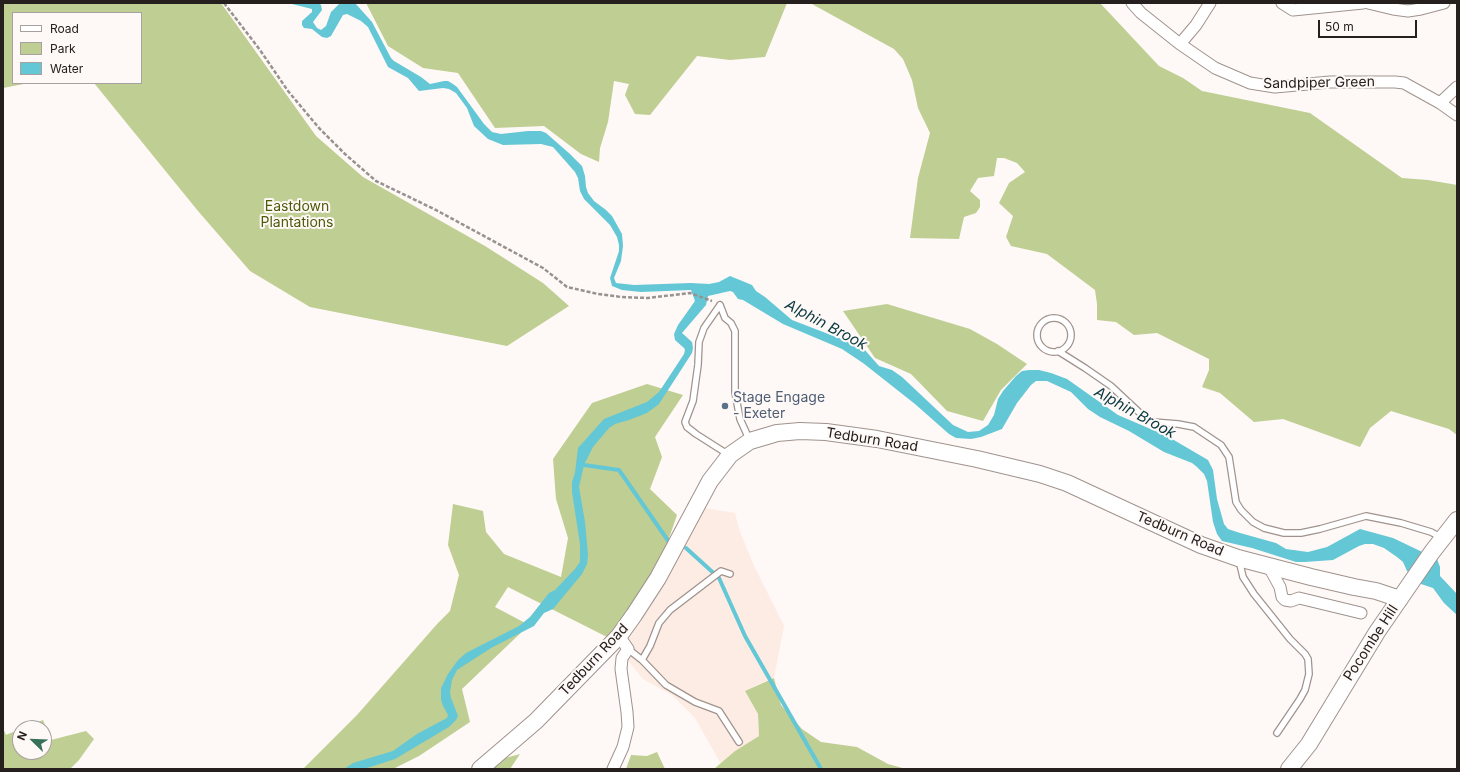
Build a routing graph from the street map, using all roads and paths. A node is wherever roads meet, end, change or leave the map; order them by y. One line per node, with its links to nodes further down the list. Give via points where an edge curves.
1 (224, 3): 12 (path, via 288,91 314,122 376,181 436,210 543,268 567,287 621,297 648,298 690,293)
2 (1132, 3): 8 (street, Sandpiper Green)
3 (1210, 3): 8 (street)
4 (1282, 3): 5 (street, via 1293,10)
5 (1363, 3)
6 (1368, 3): 7 (street, via 1408,11)
7 (1444, 3)
8 (1180, 44): 10 (street, Sandpiper Green, via 1215,68 1250,83 1275,87 1330,82 1395,82 1404,83)
9 (1457, 87): 10 (street)
10 (1440, 103): 11 (street, Sandpiper Green)
11 (1457, 115)
12 (710, 300)
13 (1058, 351): 13 (lane, via 1044,349 1038,340 1038,329 1050,318 1061,320 1069,327 1068,343 1065,348); 17 (lane, via 1111,386 1153,422 1194,427 1221,445 1229,457 1236,502 1248,518 1264,528 1284,533 1301,532 1366,516 1401,523)
14 (750, 441): 15 (street, Tedburn Road); 15 (lane, via 740,419 735,392 734,327 725,318 720,305 704,328 699,342 693,401 685,422 696,434); 18 (street, Tedburn Road, via 777,433 826,432 877,439 1040,474 1201,545)
15 (730, 455): 23 (street, Tedburn Road, via 710,481 658,578)
16 (1457, 520): 17 (street, Pocombe Hill)
17 (1442, 538): 21 (street, Pocombe Hill)
18 (1238, 558): 19 (street, Tedburn Road); 26 (lane, via 1243,577 1254,594 1308,659 1309,674 1305,690)
19 (1268, 566): 21 (street, Tedburn Road); 22 (street, via 1285,600 1299,598)
20 (730, 574): 25 (lane, via 721,571 670,610 659,623)
21 (1400, 599): 30 (street, Pocombe Hill, via 1309,744)
22 (1361, 613)
23 (619, 636): 24 (street); 28 (street, Tedburn Road, via 536,721)
24 (628, 649): 25 (lane); 29 (street, via 622,658 621,669 628,727 623,747)
25 (642, 660): 27 (lane, via 666,685 695,702 720,711)
26 (1277, 733)
27 (739, 742)
28 (480, 769)
29 (613, 769)
30 (1289, 769)

